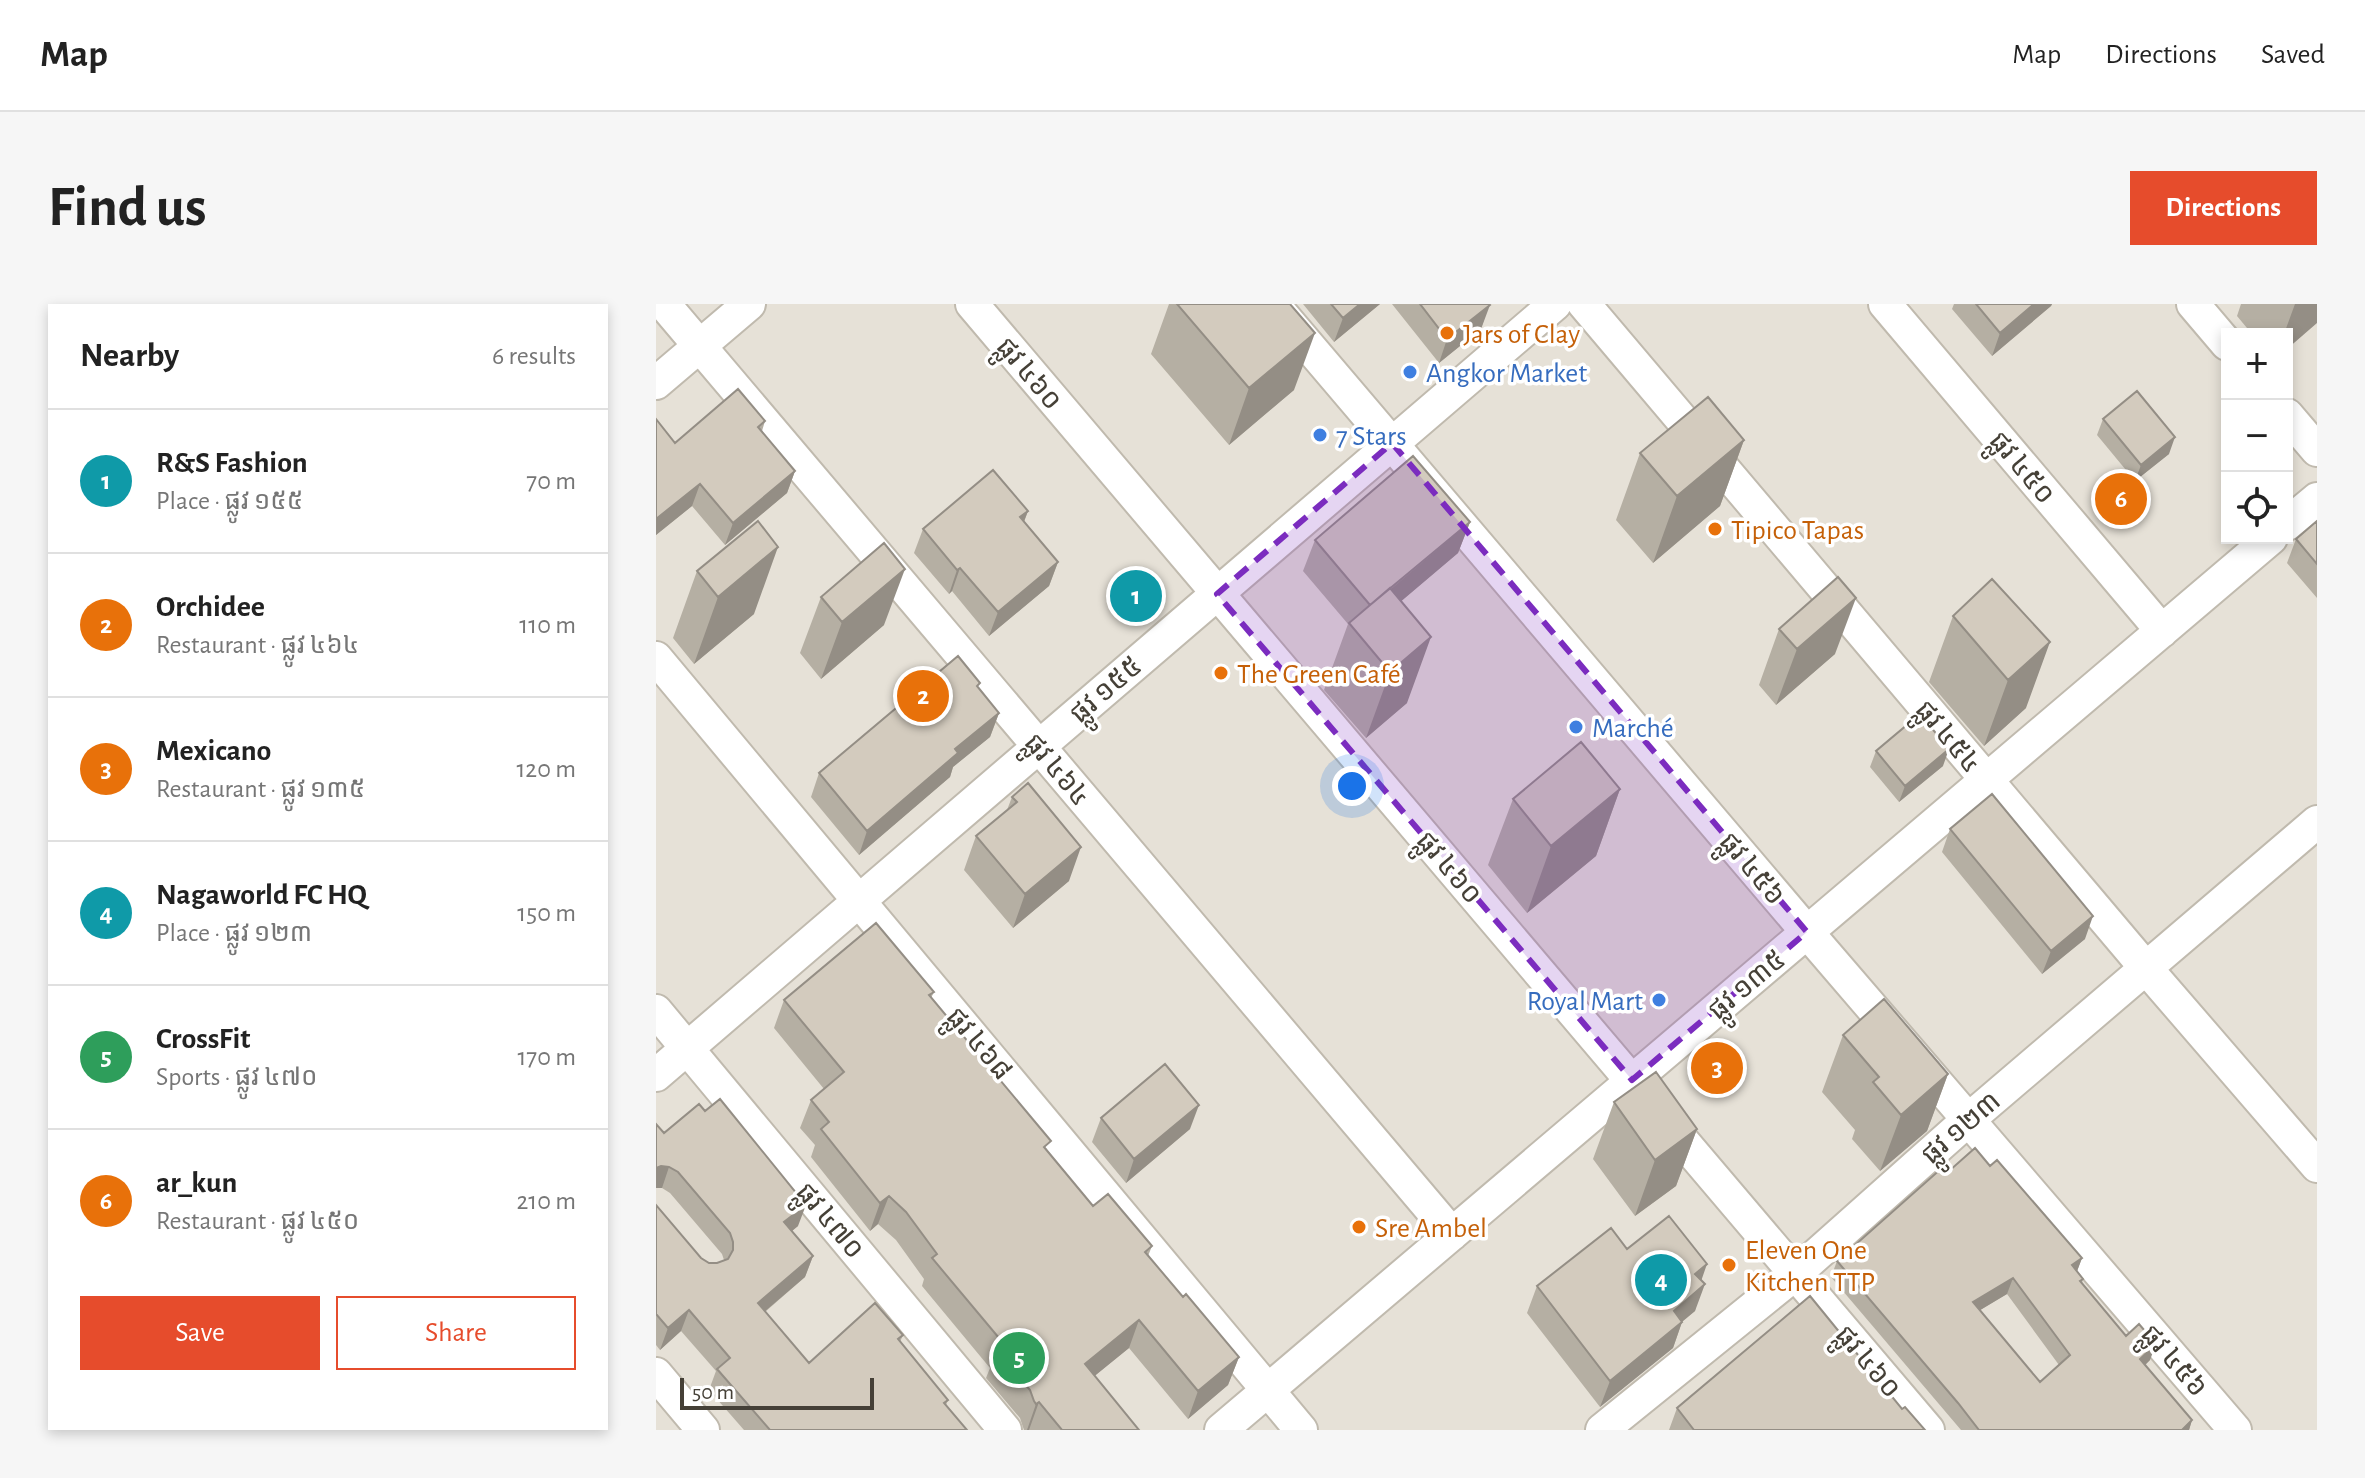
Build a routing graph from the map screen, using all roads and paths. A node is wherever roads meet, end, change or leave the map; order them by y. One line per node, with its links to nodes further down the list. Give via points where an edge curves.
1 (664, 304): 10 (street, ផ្លូវ ៤៦៤)
2 (749, 304): 10 (street)
3 (972, 304): 18 (street, ផ្លូវ ៤៦០)
4 (1273, 304): 13 (street, ផ្លូវ ៤៥៦)
5 (1555, 304): 13 (street, ផ្លូវ ១៥៥)
6 (1584, 304): 22 (street, ផ្លូវ ៤៥៤)
7 (1885, 304): 19 (street, ផ្លូវ ៤៥០)
8 (2193, 304): 9 (street)
9 (2221, 337)
10 (700, 346): 11 (street); 21 (street, ផ្លូវ ៤៦៤)
11 (656, 383)
12 (2293, 422): 14 (street)
13 (1392, 443): 18 (street, ផ្លូវ ១៥៥); 25 (street, ផ្លូវ ៤៥៦)
14 (2317, 450)
15 (2317, 499): 16 (street)
16 (2293, 519)
17 (2264, 544): 19 (street, ផ្លូវ ១៣៥)
18 (1217, 594): 21 (street, ផ្លូវ ១៥៥); 30 (street, ផ្លូវ ៤៦០)
19 (2162, 631): 22 (street, ផ្លូវ ១៣៥)
20 (656, 658): 24 (street, ផ្លូវ ៤៦៨)
21 (1039, 746): 24 (street, ផ្លូវ ១៥៥); 33 (street, ផ្លូវ ៤៦៤)
22 (1986, 779): 25 (street, ផ្លូវ ១៣៥); 26 (street, ផ្លូវ ៤៥៤)
23 (2317, 822): 26 (street, ផ្លូវ ១២៣)
24 (860, 900): 28 (street, ផ្លូវ ១៥៥); 36 (street, ផ្លូវ ៤៦៨)
25 (1807, 932): 30 (street, ផ្លូវ ១៣៥); 31 (street, ផ្លូវ ៤៥៦)
26 (2145, 967): 31 (street, ផ្លូវ ១២៣); 32 (street, ផ្លូវ ៤៥៤)
27 (656, 1011): 28 (street, ផ្លូវ ៤៧០)
28 (688, 1048): 29 (street, ផ្លូវ ១៥៥); 39 (street, ផ្លូវ ៤៧០)
29 (656, 1075)
30 (1632, 1080): 33 (street, ផ្លូវ ១៣៥); 34 (street, ផ្លូវ ៤៦០)
31 (1968, 1120): 34 (street, ផ្លូវ ១២៣); 44 (street, ផ្លូវ ៤៥៦)
32 (2317, 1166)
33 (1452, 1234): 36 (street, ផ្លូវ ១៣៥)
34 (1795, 1274): 37 (street, ផ្លូវ ១២៣); 43 (street, ផ្លូវ ៤៦០)
35 (656, 1374): 38 (street)
36 (1269, 1389): 40 (street, ផ្លូវ ១៣៥); 41 (street, ផ្លូវ ៤៦៨)
37 (1636, 1420): 42 (street, ផ្លូវ ១២៣)
38 (703, 1430)
39 (1005, 1430)
40 (1221, 1430)
41 (1301, 1430)
42 (1602, 1430)
43 (1928, 1430)
44 (2235, 1430)

